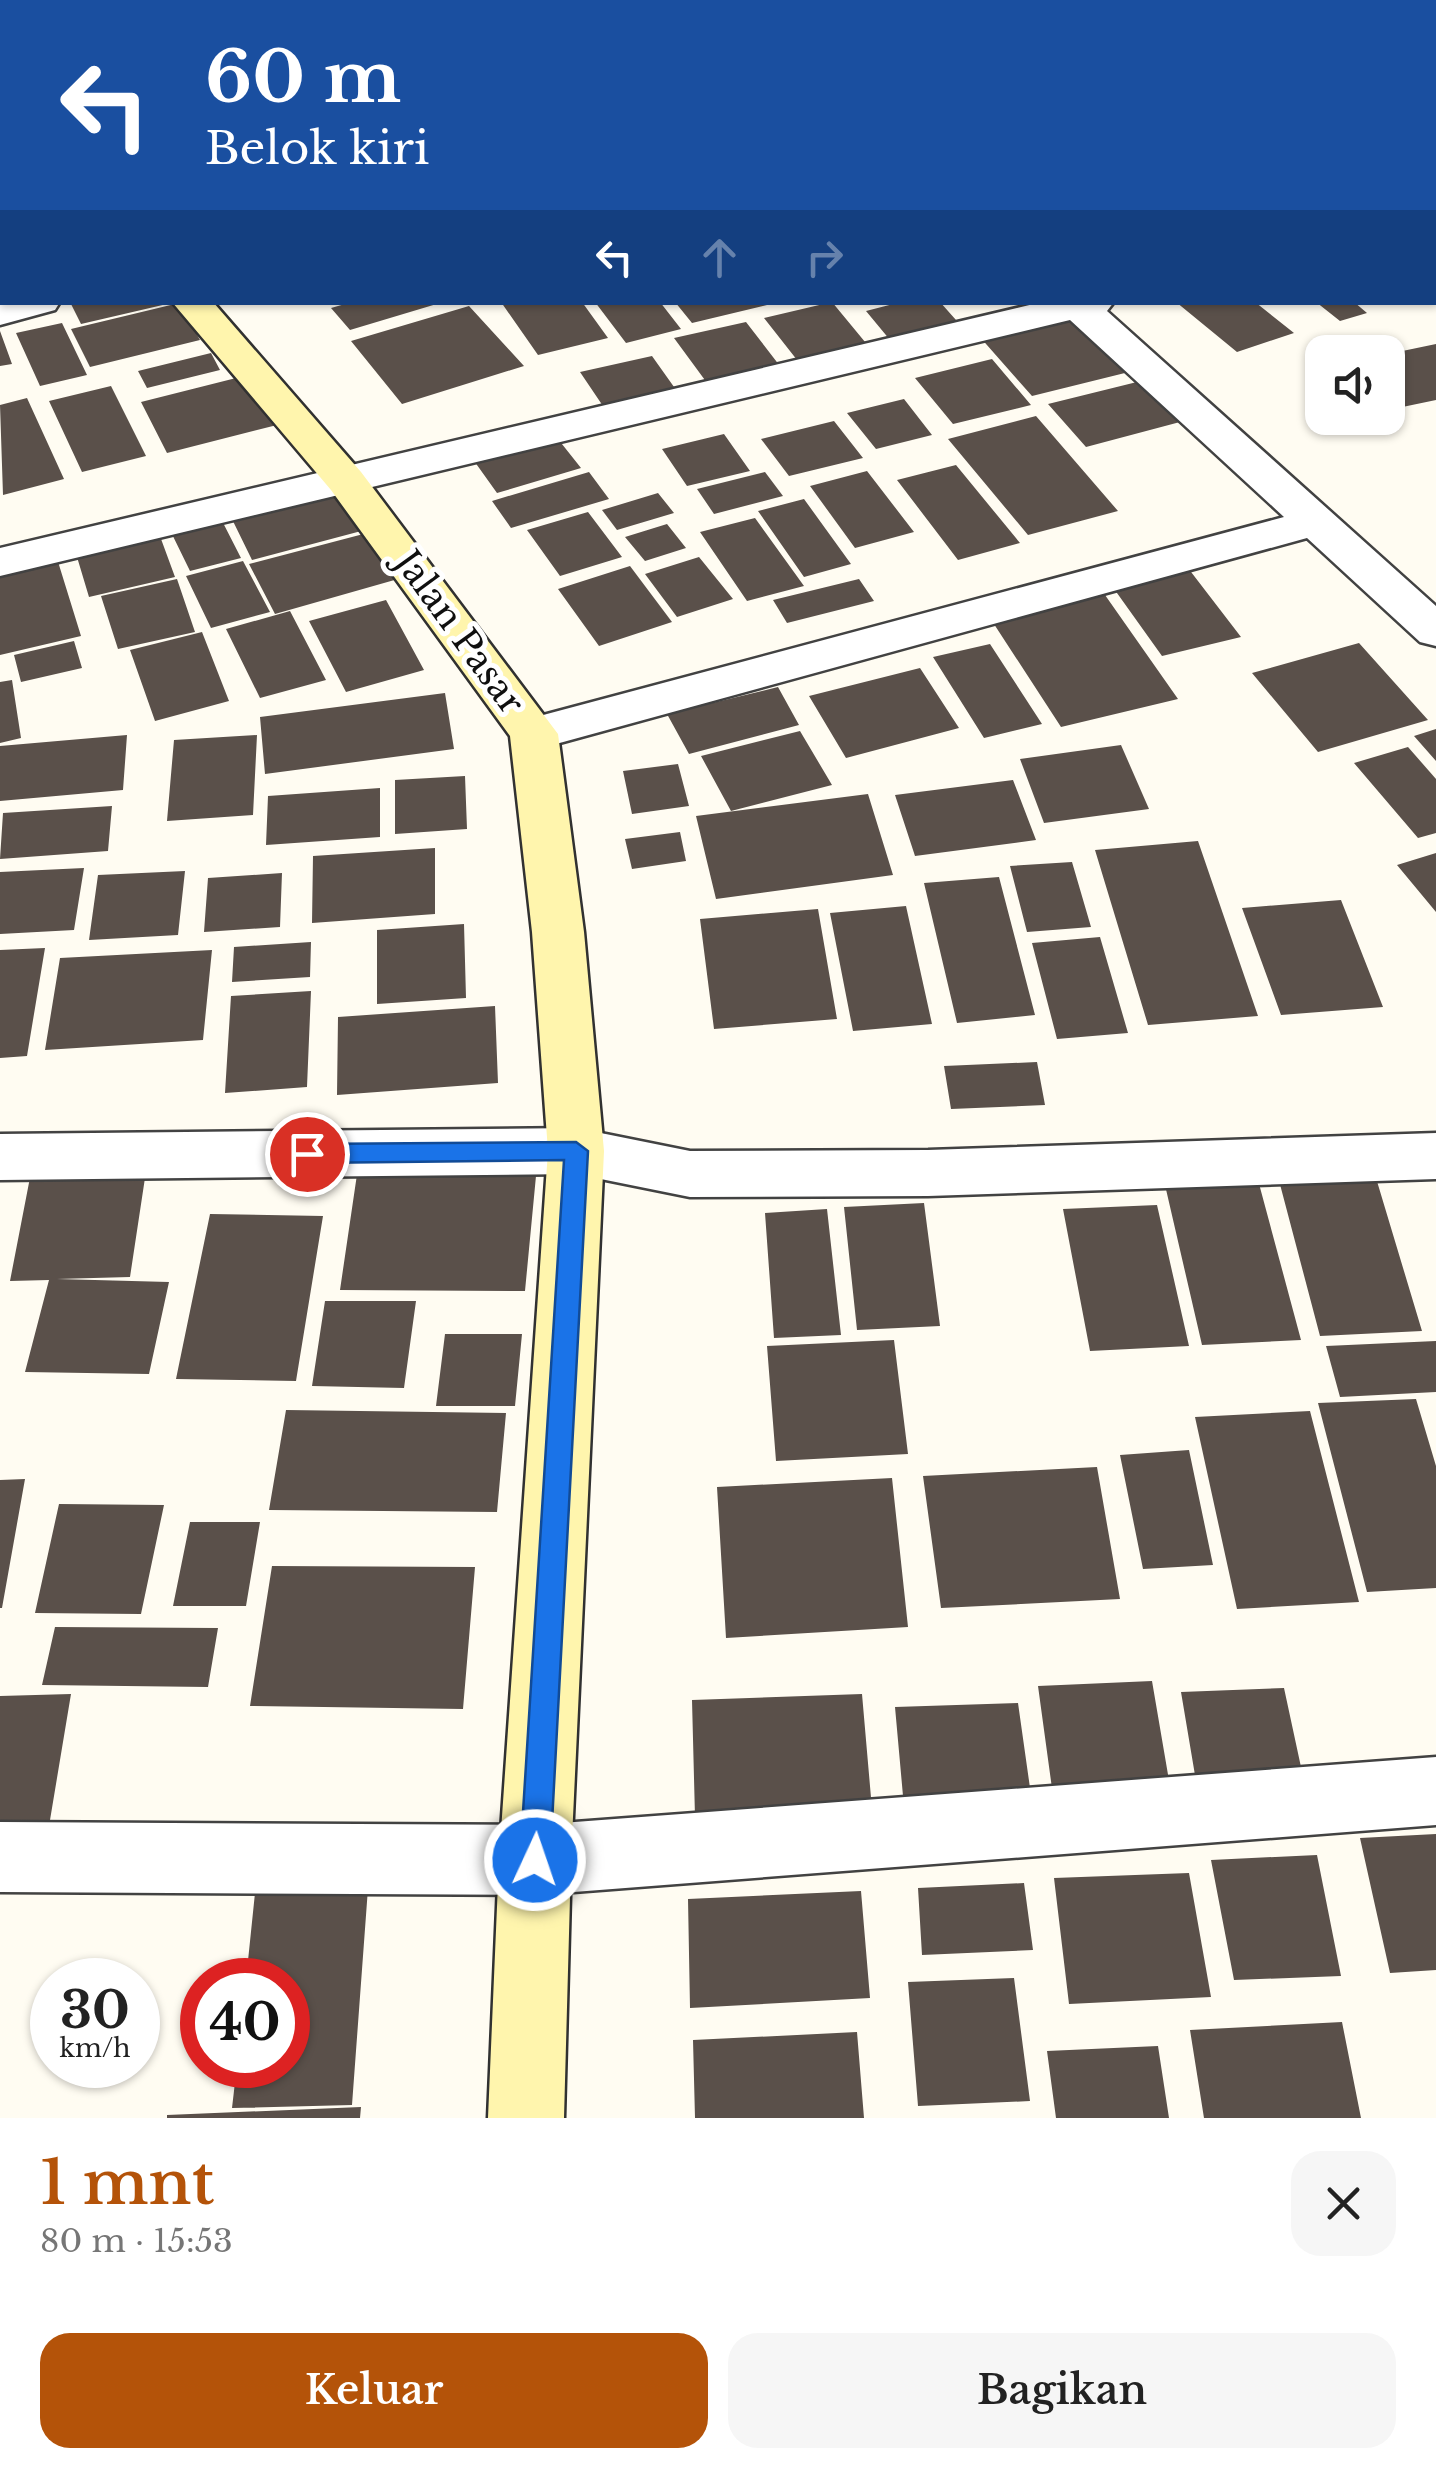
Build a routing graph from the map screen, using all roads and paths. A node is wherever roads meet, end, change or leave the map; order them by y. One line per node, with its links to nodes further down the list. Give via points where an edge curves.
1 (30, 305): 5 (street)
2 (193, 305): 6 (street, Jalan Pasar)
3 (1078, 305): 6 (street)
4 (1083, 305): 7 (street)
5 (0, 313)
6 (346, 481): 8 (street); 10 (street, Jalan Pasar)
7 (1316, 522): 9 (street); 10 (street)
8 (0, 562)
9 (1436, 630)
10 (534, 734): 11 (street, Jalan Pasar)
11 (576, 1151): 12 (street, via 690,1174); 13 (street); 16 (street, Jalan Pasar)
12 (1436, 1156)
13 (0, 1157)
14 (1436, 1792): 16 (street)
15 (0, 1857): 16 (street)
16 (535, 1860): 17 (street, Jalan Pasar)
17 (526, 2118)

